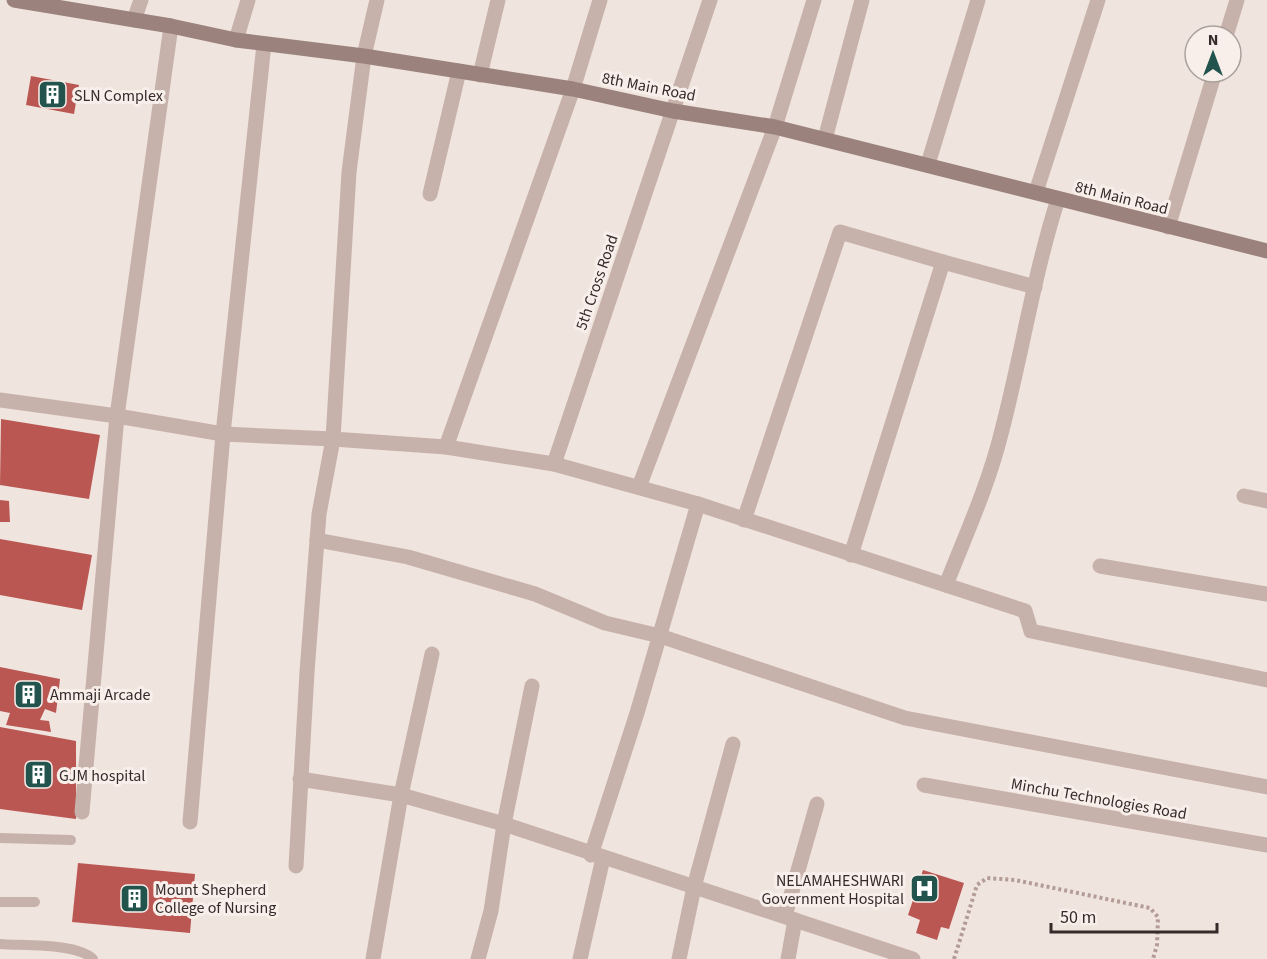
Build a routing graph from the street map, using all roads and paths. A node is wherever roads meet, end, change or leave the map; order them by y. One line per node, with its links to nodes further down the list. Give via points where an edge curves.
1 (14, 0): 13 (street, 8th Main Road)
2 (141, 0): 13 (street)
3 (248, 0): 16 (street)
4 (377, 0): 18 (street)
5 (498, 0): 20 (street)
6 (600, 0): 22 (street)
7 (710, 0): 23 (street, 5th Cross Road)
8 (814, 0): 24 (street)
9 (862, 0): 25 (street)
10 (978, 0): 26 (street)
11 (1098, 0): 27 (street)
12 (1237, 0): 14 (street)
13 (134, 20): 15 (street, 8th Main Road)
14 (1230, 24)
15 (171, 26): 16 (street, 8th Main Road); 35 (street)
16 (236, 40): 17 (street, 8th Main Road)
17 (264, 44): 18 (street, 8th Main Road); 36 (street)
18 (364, 56): 19 (street, 8th Main Road); 37 (street, via 349,172)
19 (459, 71): 20 (street, 8th Main Road); 28 (street)
20 (480, 75): 22 (street, 8th Main Road)
21 (1211, 84): 30 (street)
22 (573, 89): 23 (street, 8th Main Road); 38 (street)
23 (673, 111): 24 (street, 8th Main Road); 39 (street, 5th Cross Road)
24 (775, 127): 25 (street, 8th Main Road); 40 (street)
25 (825, 139): 26 (street, 8th Main Road)
26 (928, 164): 27 (street, 8th Main Road)
27 (1036, 192): 29 (street, 8th Main Road)
28 (430, 194)
29 (1058, 199): 30 (street, 8th Main Road); 33 (street)
30 (1168, 227): 31 (street, 8th Main Road)
31 (1267, 251)
32 (943, 262): 33 (street); 44 (street, via 840,232); 46 (street)
33 (1035, 287): 48 (street, via 986,486)
34 (0, 400): 35 (street)
35 (117, 416): 36 (street); 60 (street)
36 (223, 434): 37 (street); 61 (street)
37 (333, 439): 38 (street); 45 (street)
38 (446, 447): 39 (street)
39 (554, 464): 40 (street)
40 (639, 486): 43 (street)
41 (1244, 496): 42 (street)
42 (1267, 501)
43 (698, 504): 44 (street); 50 (street)
44 (744, 520): 46 (street)
45 (317, 540): 50 (street, via 408,557 535,594 605,623); 55 (street)
46 (851, 555): 48 (street)
47 (1100, 566): 49 (street)
48 (946, 585): 52 (street, via 1025,611 1031,631)
49 (1267, 594)
50 (660, 636): 57 (street, via 905,718); 66 (street)
51 (432, 654): 58 (street)
52 (1267, 680)
53 (532, 686): 62 (street)
54 (733, 744): 68 (street)
55 (300, 778): 58 (street); 67 (street)
56 (924, 785): 65 (street, Minchu Technologies Road)
57 (1267, 787)
58 (401, 795): 62 (street); 74 (street)
59 (817, 804): 71 (street)
60 (82, 813)
61 (190, 822)
62 (504, 824): 66 (street); 75 (street, via 491,911)
63 (0, 838): 64 (lane)
64 (71, 840)
65 (1267, 845)
66 (597, 856): 68 (street); 76 (street)
67 (296, 866)
68 (694, 887): 71 (street); 77 (street)
69 (0, 902): 70 (lane)
70 (35, 903)
71 (790, 918): 78 (street); 79 (street)
72 (0, 944): 73 (lane, via 66,949)
73 (93, 959)
74 (373, 959)
75 (478, 959)
76 (580, 959)
77 (679, 959)
78 (788, 959)
79 (913, 959)
80 (954, 959): 81 (path, via 978,885 987,878 1015,880 1150,908 1158,917)
81 (1153, 959)

